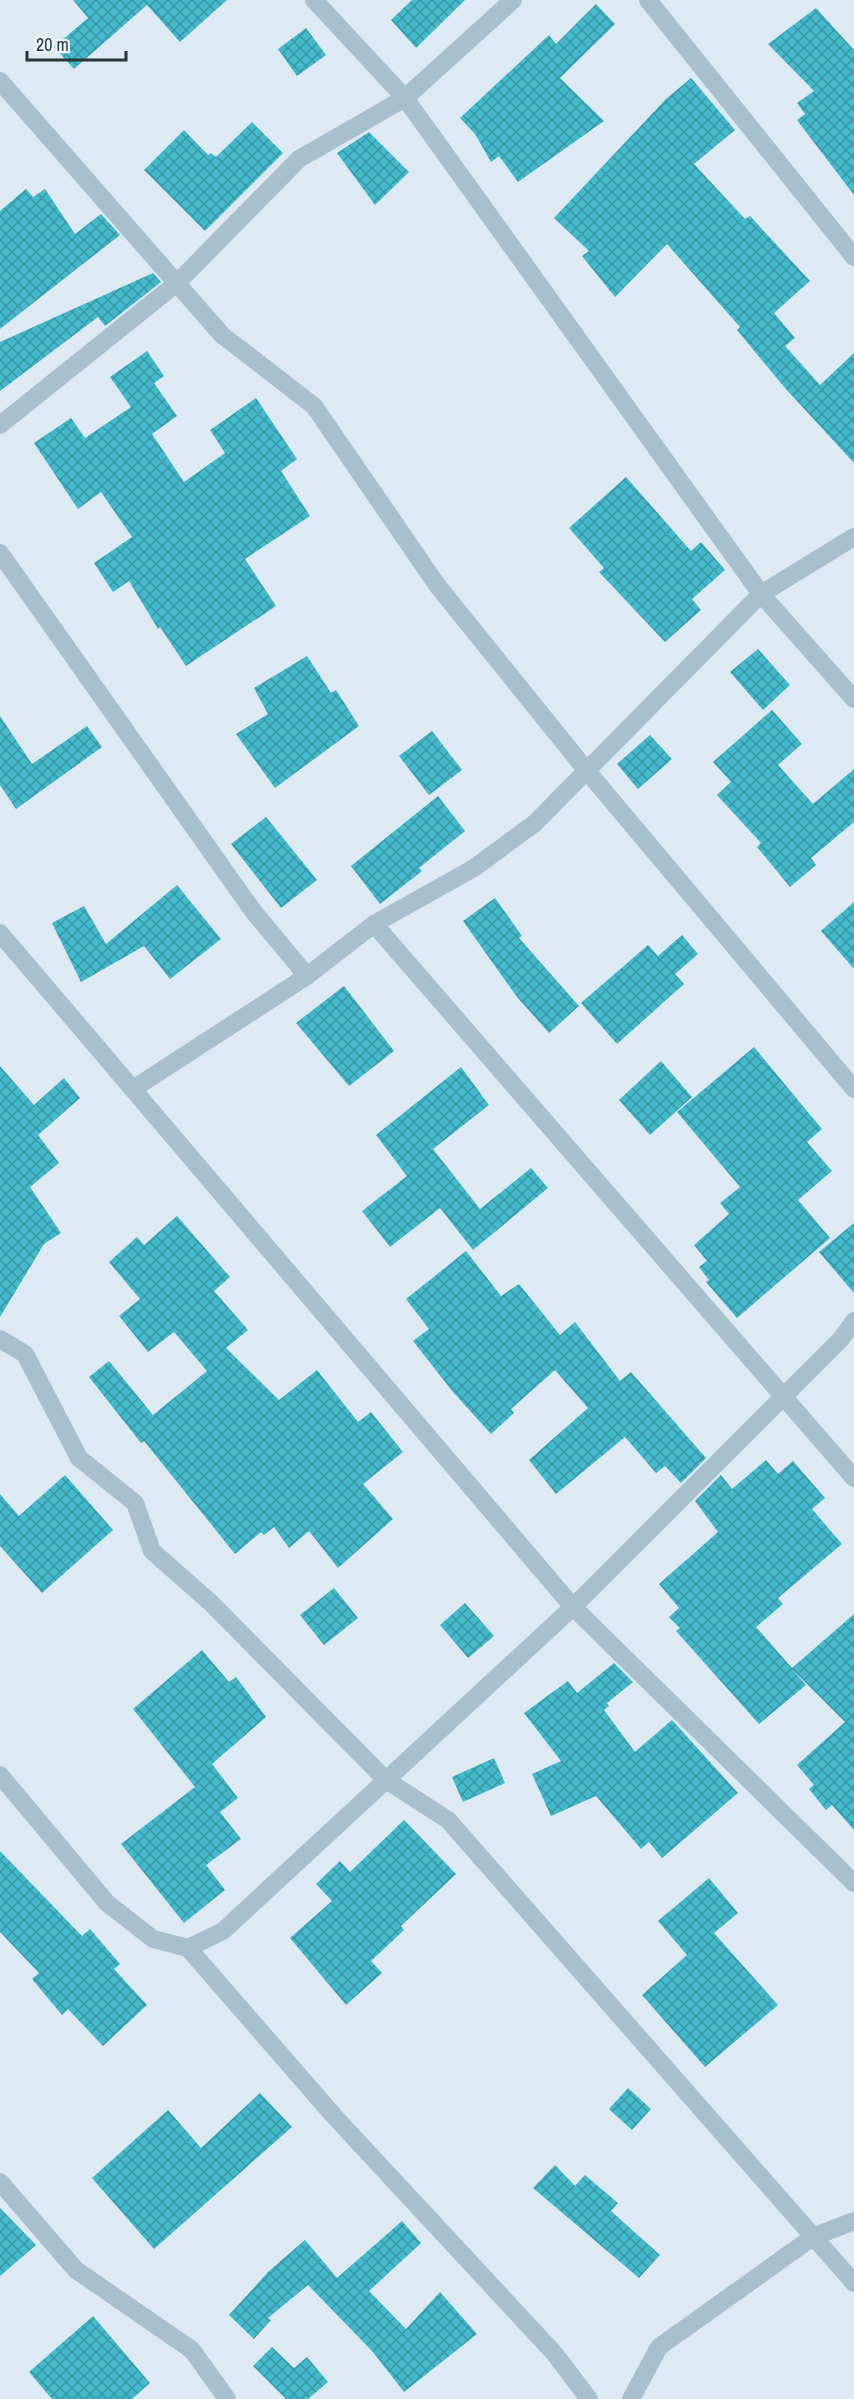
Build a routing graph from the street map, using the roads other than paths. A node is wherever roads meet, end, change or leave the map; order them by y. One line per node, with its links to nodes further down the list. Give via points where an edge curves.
1 (314, 0): 5 (street)
2 (513, 0): 5 (street)
3 (648, 0): 6 (street)
4 (0, 81): 7 (street)
5 (405, 98): 7 (street, via 299,159); 11 (street)
6 (854, 257)
7 (177, 283): 8 (street); 13 (street, via 222,335 314,406 437,585)
8 (0, 425)
9 (854, 537): 11 (street)
10 (0, 553): 16 (street, via 254,911)
11 (761, 594): 12 (street); 13 (street)
12 (854, 699)
13 (587, 771): 14 (street, via 535,823 474,868); 18 (street)
14 (374, 924): 16 (street); 21 (street)
15 (0, 933): 17 (street)
16 (307, 976): 17 (street)
17 (134, 1089): 23 (street)
18 (854, 1089)
19 (854, 1321): 21 (street)
20 (0, 1339): 25 (street, via 25,1354 79,1458 135,1503 152,1551 211,1603)
21 (784, 1397): 22 (street); 23 (street)
22 (854, 1478)
23 (573, 1607): 25 (street); 26 (street)
24 (0, 1775): 27 (street, via 107,1903 153,1939)
25 (386, 1780): 27 (street, via 223,1931); 30 (street, via 448,1820)
26 (854, 1883)
27 (188, 1948): 33 (street, via 334,2116 554,2353)
28 (0, 2182): 32 (street, via 76,2271 192,2350)
29 (854, 2221): 30 (street)
30 (813, 2237): 31 (street); 34 (street, via 659,2347)
31 (854, 2283)
32 (226, 2399)
33 (589, 2399)
34 (631, 2399)

